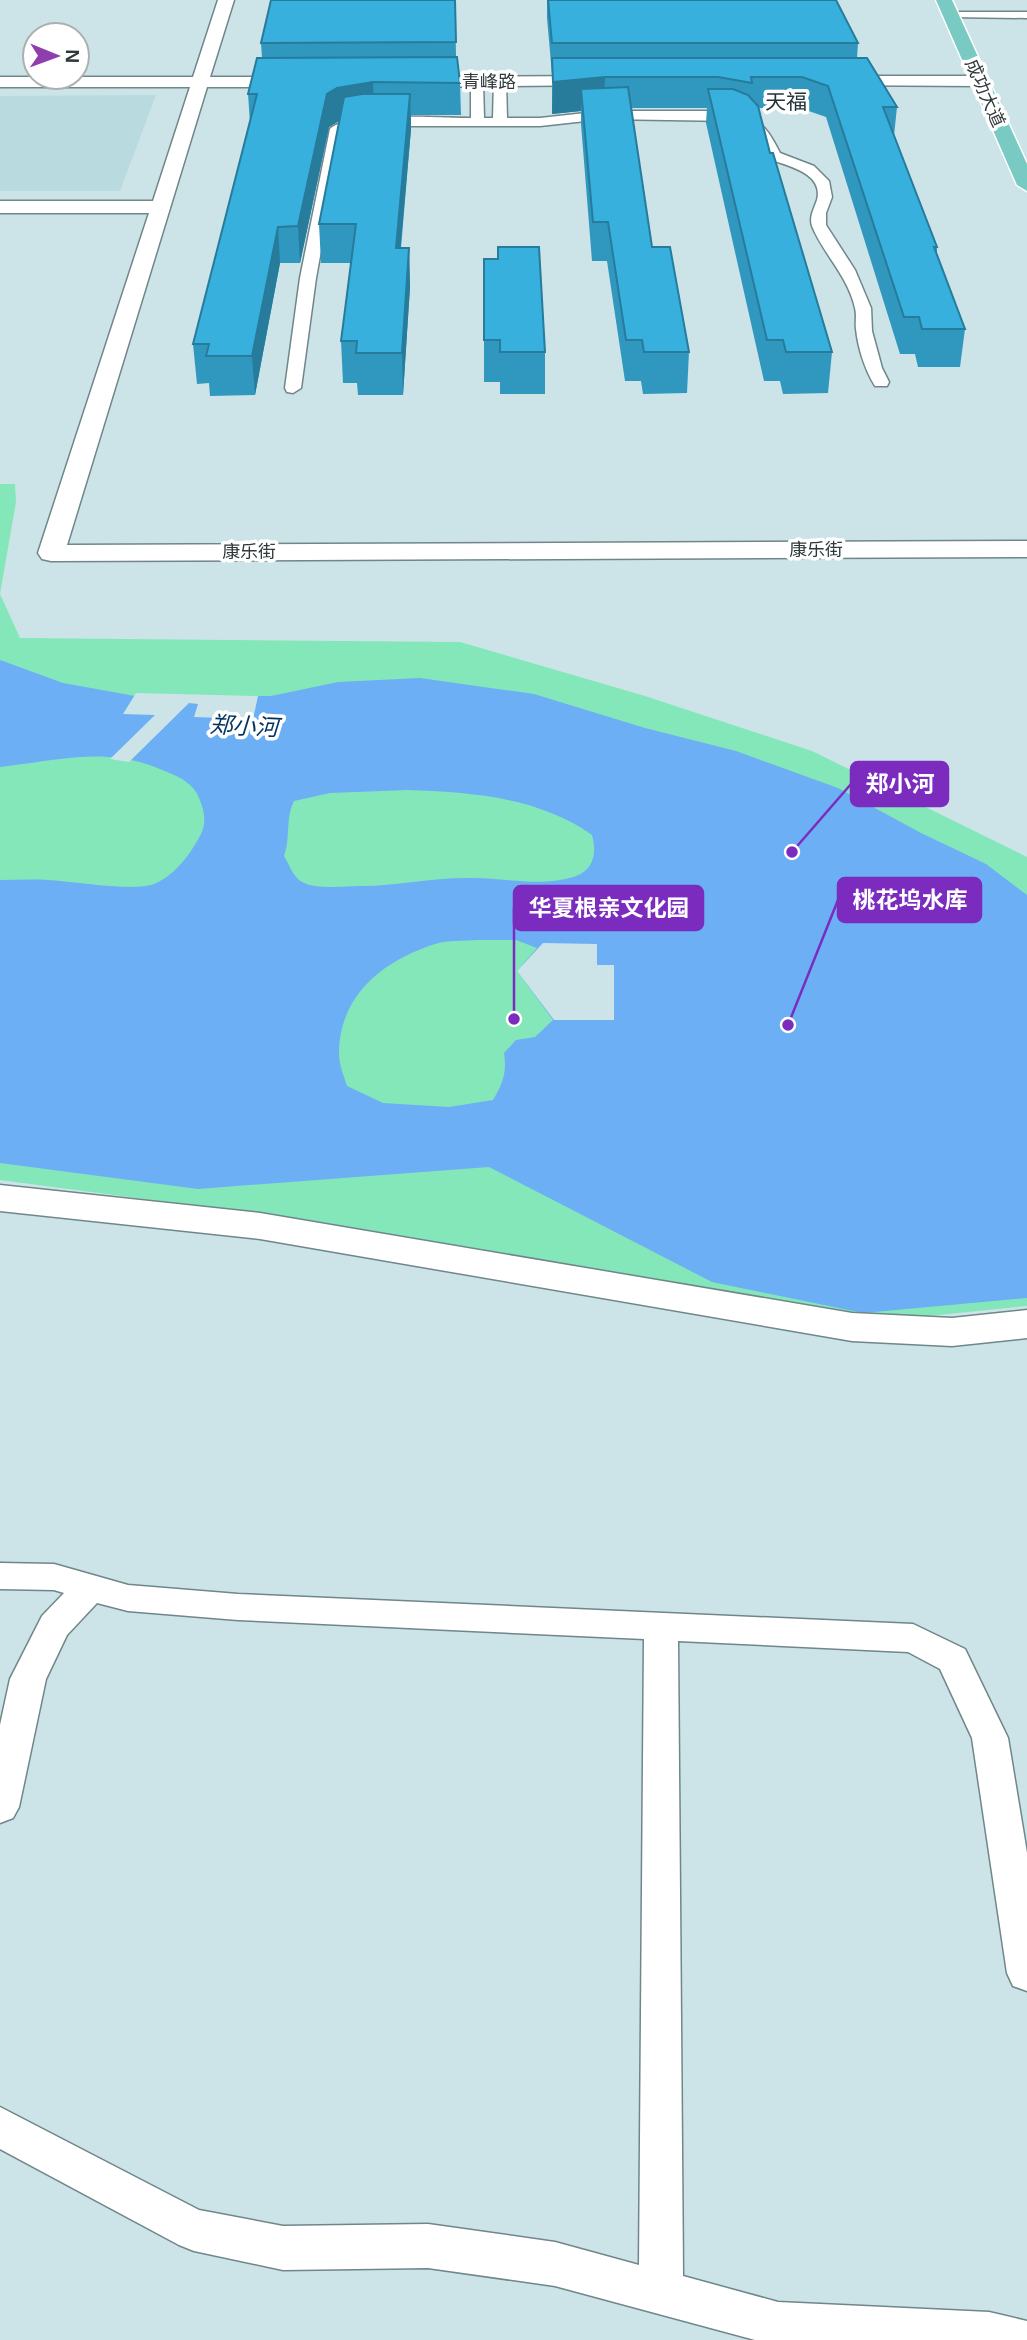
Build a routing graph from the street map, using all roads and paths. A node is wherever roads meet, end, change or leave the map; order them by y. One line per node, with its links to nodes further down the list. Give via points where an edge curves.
1 (226, 0): 8 (street, 康乐街)
2 (947, 7): 3 (lane); 6 (main road, 成功大道)
3 (1027, 15)
4 (625, 81): 12 (street, 青峰路)
5 (819, 81): 6 (street)
6 (979, 81): 15 (main road, 成功大道)
7 (0, 82): 8 (street)
8 (199, 82): 9 (street); 17 (street, 康乐街)
9 (324, 82)
10 (394, 82): 11 (street, 青峰路)
11 (477, 82): 12 (street, 青峰路); 13 (lane)
12 (500, 82): 14 (lane)
13 (478, 122): 14 (lane); 19 (lane, via 363,122 337,129 308,278)
14 (500, 122): 18 (lane, via 704,115 754,124 774,156 809,169 822,181 825,197 819,225 863,308 864,331)
15 (1027, 185)
16 (0, 207): 17 (street)
17 (160, 207): 20 (street, 康乐街, via 51,553)
18 (881, 382)
19 (293, 387)
20 (1027, 549)
21 (0, 1198): 22 (street, via 260,1226 852,1327 952,1332)
22 (1027, 1324)
23 (0, 1576): 24 (lane, via 54,1577)
24 (91, 1587): 25 (lane, via 128,1598 238,1607); 26 (lane, via 54,1626 28,1679)
25 (661, 1626): 27 (lane, via 913,1637 953,1659 990,1738); 29 (lane)
26 (0, 1807)
27 (1027, 1973)
28 (0, 2127): 29 (lane, via 194,2230 283,2248 428,2246 555,2264)
29 (661, 2293): 30 (lane, via 778,2324 989,2334)
30 (1019, 2340)

